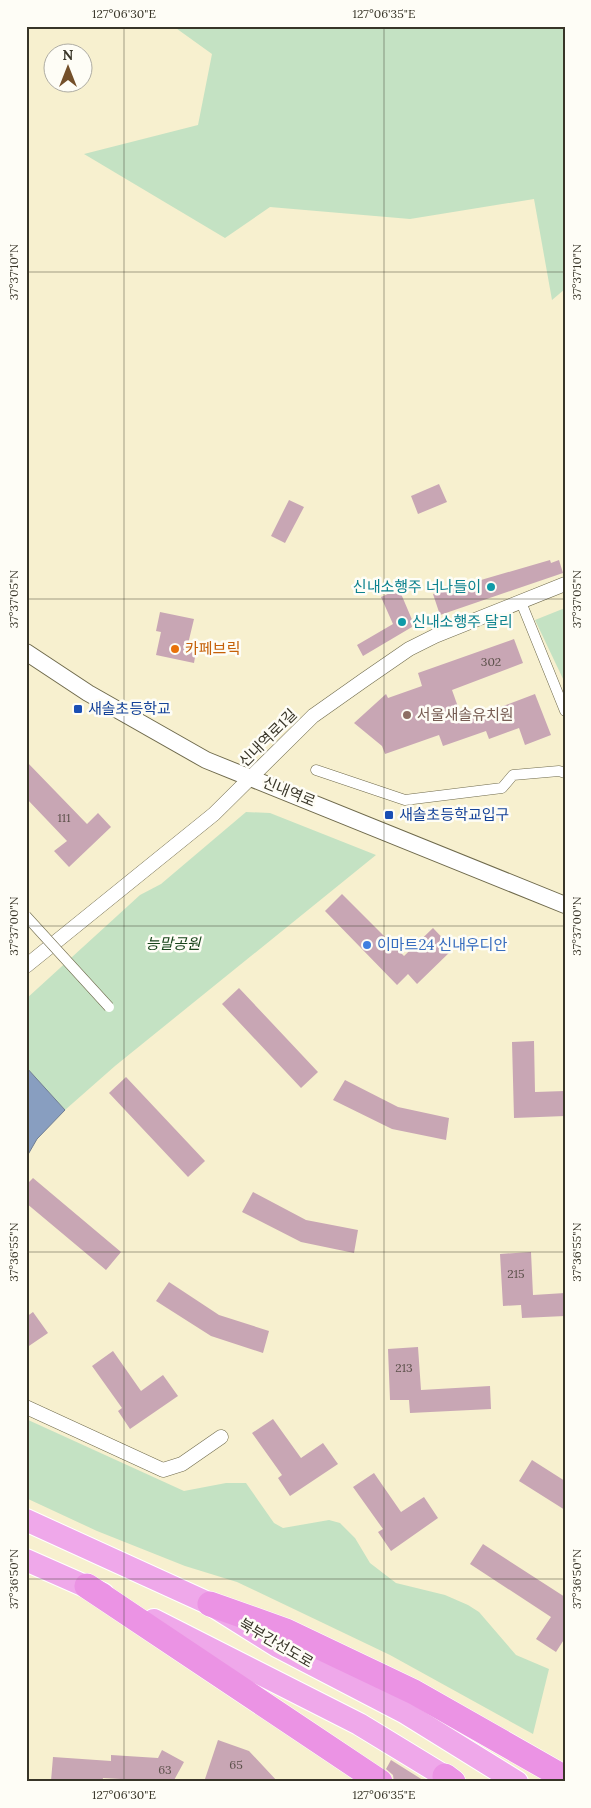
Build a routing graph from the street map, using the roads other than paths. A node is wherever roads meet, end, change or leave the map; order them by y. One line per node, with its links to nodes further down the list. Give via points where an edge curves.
1 (565, 584): 2 (street, 신내역로1길)
2 (521, 602): 4 (street); 7 (street, 신내역로1길, via 409,649 312,716)
3 (26, 652): 7 (street, 신내역로, via 88,693 206,760)
4 (565, 711)
5 (316, 770): 6 (street, via 405,800 502,788 513,774 559,770)
6 (565, 773)
7 (252, 777): 8 (street, 신내역로); 10 (street, 신내역로1길, via 214,814)
8 (565, 904)
9 (26, 916): 11 (street, bridge)
10 (26, 966)
11 (108, 1007)
12 (26, 1407): 13 (street, via 163,1470 182,1464)
13 (221, 1437)
14 (26, 1520): 17 (highway, 북부간선도로)
15 (26, 1560): 16 (highway)
16 (87, 1586): 19 (highway, via 359,1724); 20 (highway)
17 (210, 1604): 18 (highway, via 286,1631 414,1692); 21 (highway, 북부간선도로, via 277,1646 404,1712)
18 (565, 1778)
19 (451, 1780)
20 (380, 1782)
21 (517, 1782)

